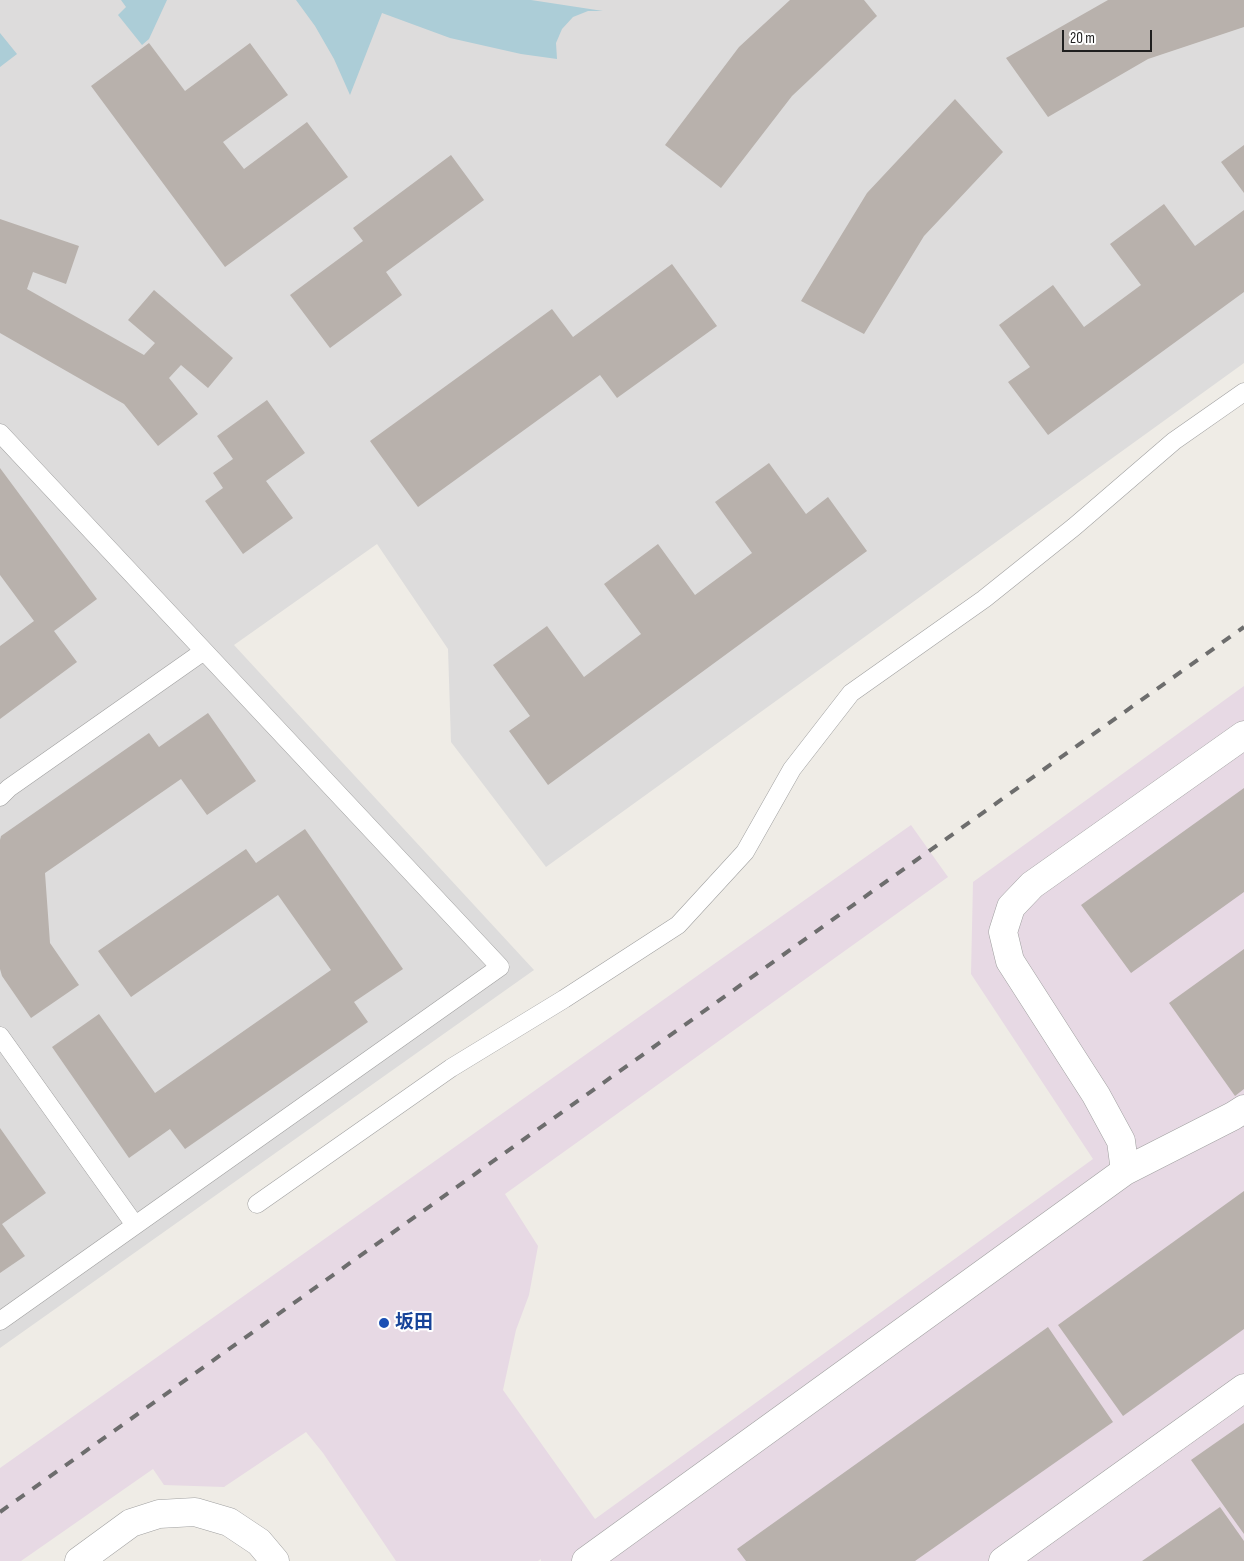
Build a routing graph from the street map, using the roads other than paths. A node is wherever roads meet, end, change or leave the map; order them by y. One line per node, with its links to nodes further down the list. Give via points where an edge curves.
1 (1244, 392): 9 (lane, via 1174,441 984,599 851,692 792,769 745,852 678,925 451,1068)
2 (0, 433): 3 (lane)
3 (204, 650): 5 (lane); 10 (lane, via 500,967)
4 (1244, 735): 8 (street, via 1032,885 1011,907 1003,932 1010,961 1096,1095 1121,1141)
5 (0, 797)
6 (0, 1036): 10 (lane)
7 (1244, 1108): 8 (street)
8 (1125, 1171): 15 (street)
9 (256, 1204)
10 (135, 1225): 11 (lane)
11 (0, 1320)
12 (1244, 1388): 16 (street)
13 (79, 1561): 14 (street, via 131,1524 159,1514 195,1512 229,1522 259,1542)
14 (275, 1561)
15 (586, 1561)
16 (1003, 1561)

